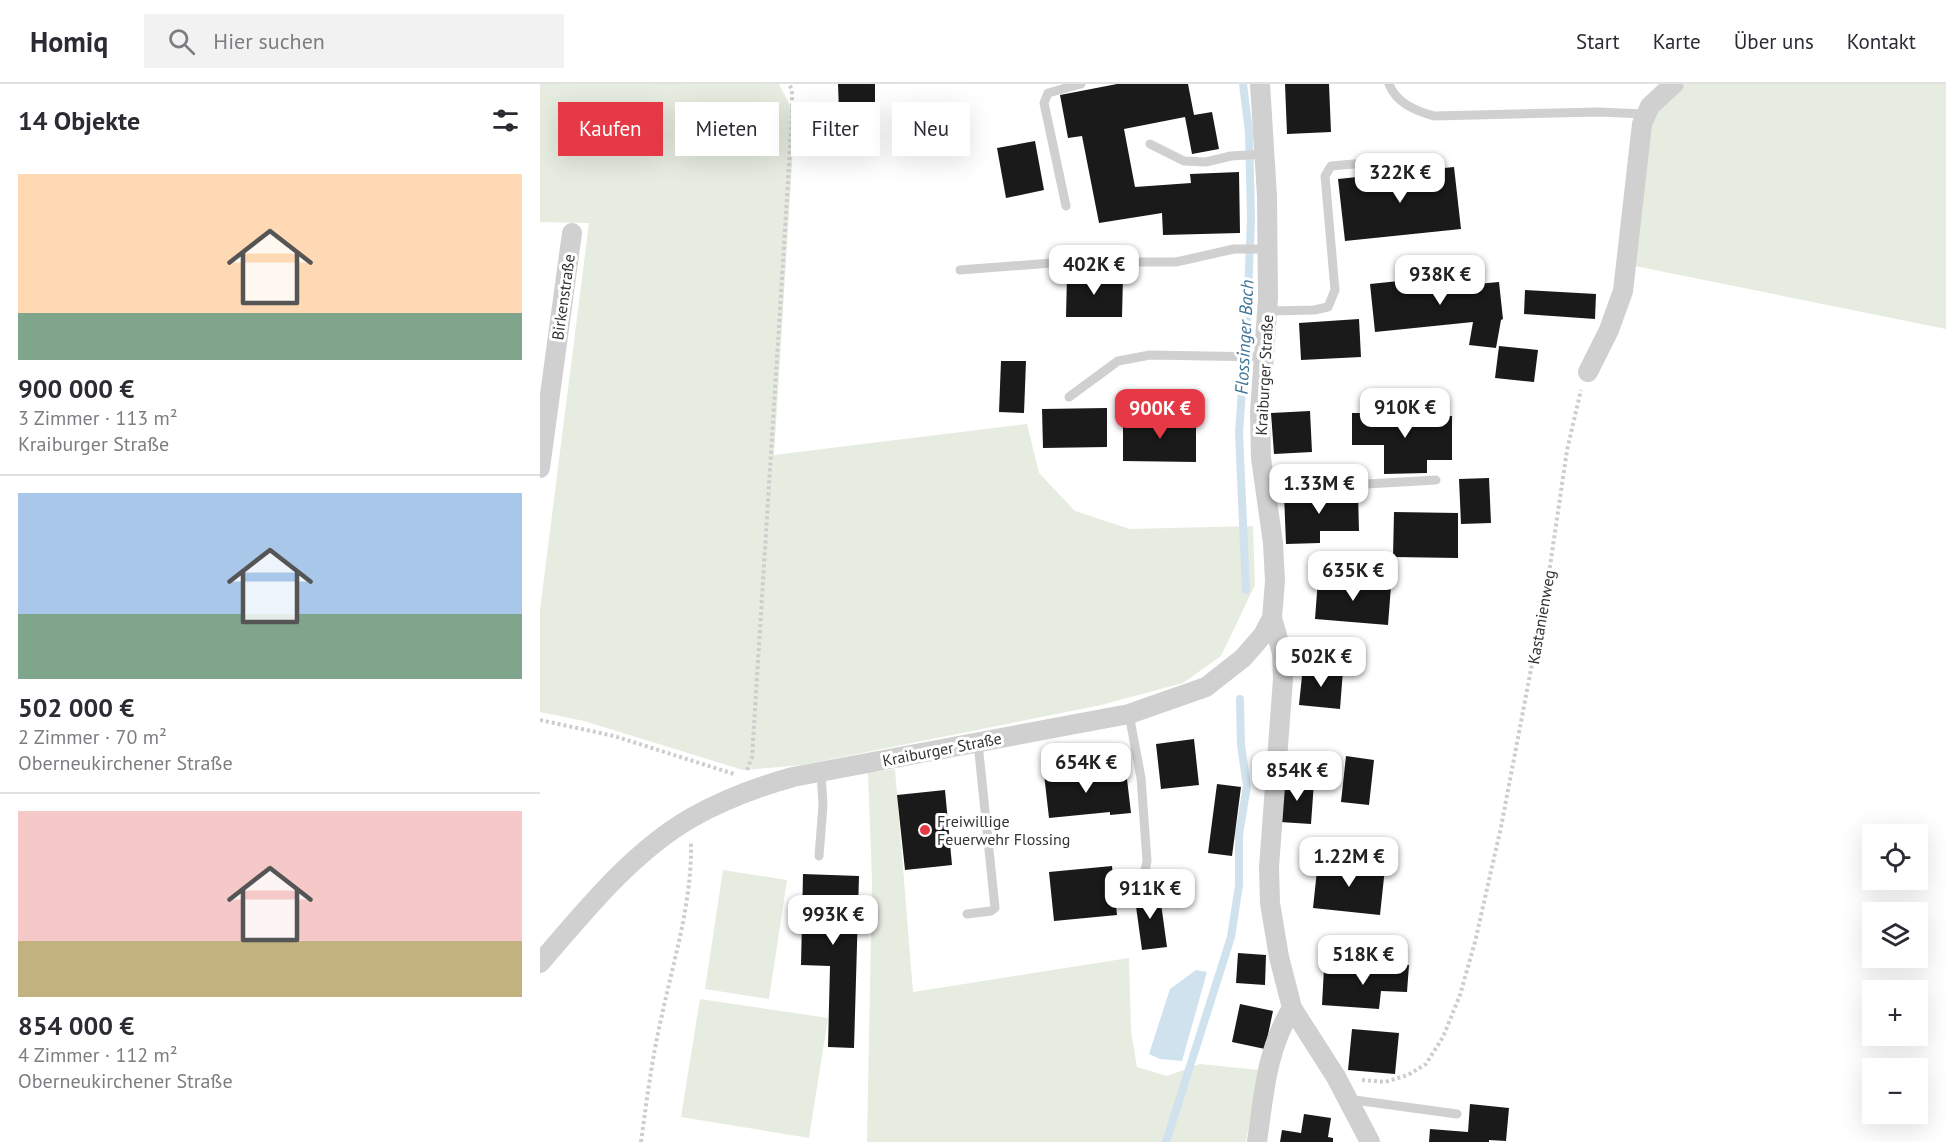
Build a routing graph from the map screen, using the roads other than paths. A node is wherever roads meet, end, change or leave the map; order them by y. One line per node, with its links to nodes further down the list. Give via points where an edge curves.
1 (1081, 84): 9 (lane, via 1048,93 1044,103)
2 (1260, 84): 7 (street, Kraiburger Straße)
3 (1389, 84): 5 (lane, via 1404,103 1434,116)
4 (1674, 84): 5 (street)
5 (1645, 114): 16 (street, via 1623,291)
6 (1150, 144): 7 (lane, via 1184,161)
7 (1262, 154): 11 (street, Kraiburger Straße)
8 (1399, 160): 13 (lane, via 1331,166 1325,176 1333,297 1328,307 1314,310)
9 (1066, 206)
10 (572, 233): 15 (street, Birkenstraße)
11 (1265, 249): 12 (lane, via 1233,249 1176,262 1065,262); 13 (street, Kraiburger Straße)
12 (960, 270)
13 (1267, 311): 14 (street, Kraiburger Straße)
14 (1260, 357): 17 (lane, via 1150,355 1118,361); 20 (street, Kraiburger Straße)
15 (546, 371): 18 (street, Birkenstraße)
16 (1588, 372)
17 (1069, 397)
18 (540, 468)
19 (1436, 480): 20 (lane)
20 (1265, 487): 21 (street, Kraiburger Straße, via 1273,543)
21 (1272, 618): 22 (street, Kraiburger Straße, via 1256,645 1206,687); 29 (street, via 1282,653 1283,679 1269,867 1270,903)
22 (1129, 714): 23 (street, Kraiburger Straße); 26 (lane, via 1140,778 1147,861)
23 (978, 743): 24 (street, Kraiburger Straße); 27 (lane, via 994,908)
24 (821, 772): 25 (lane); 28 (street, Kraiburger Straße, via 747,783 691,819 619,876)
25 (819, 856)
26 (1144, 876)
27 (967, 914)
28 (540, 963)
29 (1292, 1008): 30 (street); 32 (street, via 1280,1028 1268,1064)
30 (1347, 1099): 31 (lane); 33 (street)
31 (1457, 1114)
32 (1257, 1142)
33 (1370, 1142)

